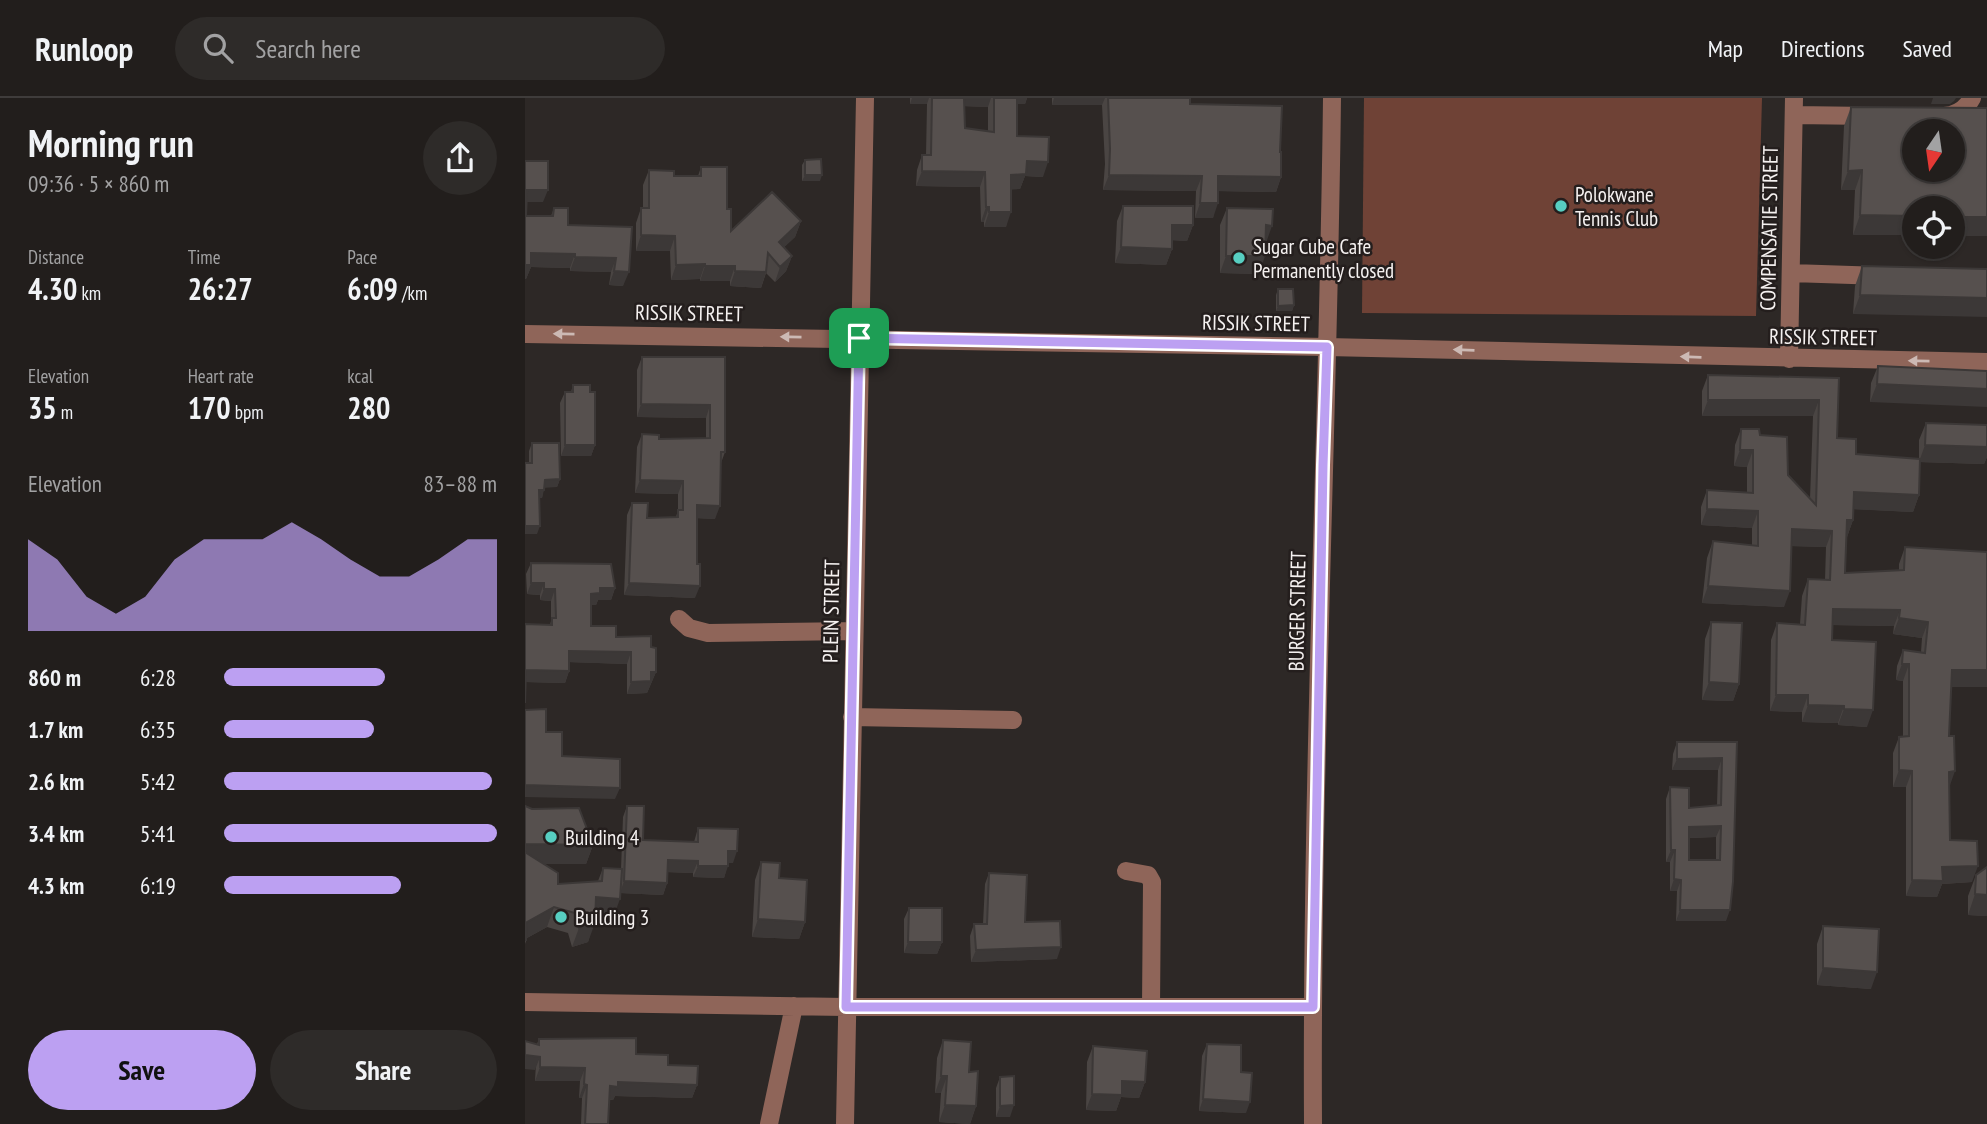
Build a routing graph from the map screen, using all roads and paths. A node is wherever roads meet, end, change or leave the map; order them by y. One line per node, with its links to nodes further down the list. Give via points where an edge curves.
1 (865, 98): 10 (street, PLEIN STREET)
2 (1332, 98): 11 (street, BURGER STREET)
3 (1972, 98): 6 (street, via 1953,115)
4 (1794, 107): 5 (street); 7 (street, COMPENSATIE STREET)
5 (1884, 116)
6 (1923, 116)
7 (1791, 273): 8 (street); 12 (street, COMPENSATIE STREET)
8 (1895, 276)
9 (525, 334): 10 (street, RISSIK STREET, one-way to 9)
10 (859, 338): 11 (street, RISSIK STREET); 15 (street, PLEIN STREET)
11 (1327, 347): 12 (street, RISSIK STREET, one-way to 11); 23 (street, BURGER STREET)
12 (1789, 359): 13 (street, RISSIK STREET, one-way to 12)
13 (1987, 362)
14 (679, 619): 15 (street, via 689,628 708,633)
15 (854, 631): 16 (street, PLEIN STREET)
16 (852, 717): 17 (street); 21 (street, PLEIN STREET)
17 (1013, 720)
18 (1126, 871): 22 (street, via 1149,875 1152,882)
19 (525, 1002): 20 (street)
20 (794, 1006): 21 (street); 24 (street)
21 (846, 1007): 22 (street); 25 (street, PLEIN STREET)
22 (1151, 1007): 23 (street)
23 (1313, 1007): 26 (street, BURGER STREET)
24 (769, 1124)
25 (845, 1124)
26 (1313, 1124)

